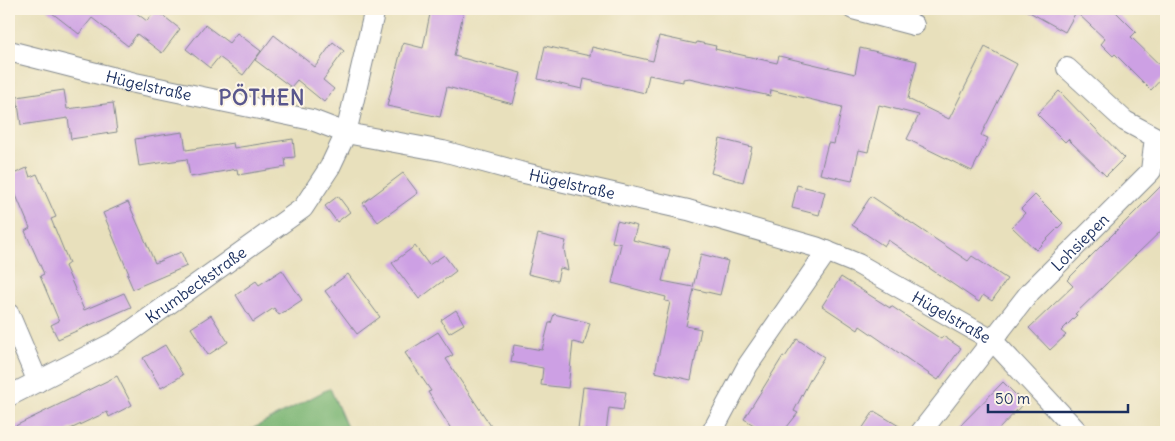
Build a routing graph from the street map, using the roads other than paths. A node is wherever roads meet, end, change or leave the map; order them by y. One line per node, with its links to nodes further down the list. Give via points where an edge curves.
1 (374, 9): 6 (street, Krumbeckstraße)
2 (852, 9): 3 (street)
3 (914, 25)
4 (9, 51): 6 (street, Hügelstraße, via 135,83 312,120)
5 (1067, 68): 9 (street, Lohsiepen, via 1125,121 1155,137 1151,171 1030,292)
6 (346, 133): 7 (street, Hügelstraße, via 443,151 688,210); 10 (street, Krumbeckstraße, via 330,168 303,208 117,341)
7 (827, 251): 9 (street, Hügelstraße, via 858,264); 12 (street, via 748,365)
8 (9, 314): 10 (street)
9 (992, 340): 13 (street, Lohsiepen); 14 (street, Hügelstraße)
10 (38, 382): 11 (street, Krumbeckstraße)
11 (9, 396)
12 (712, 432)
13 (921, 432)
14 (1078, 432)

